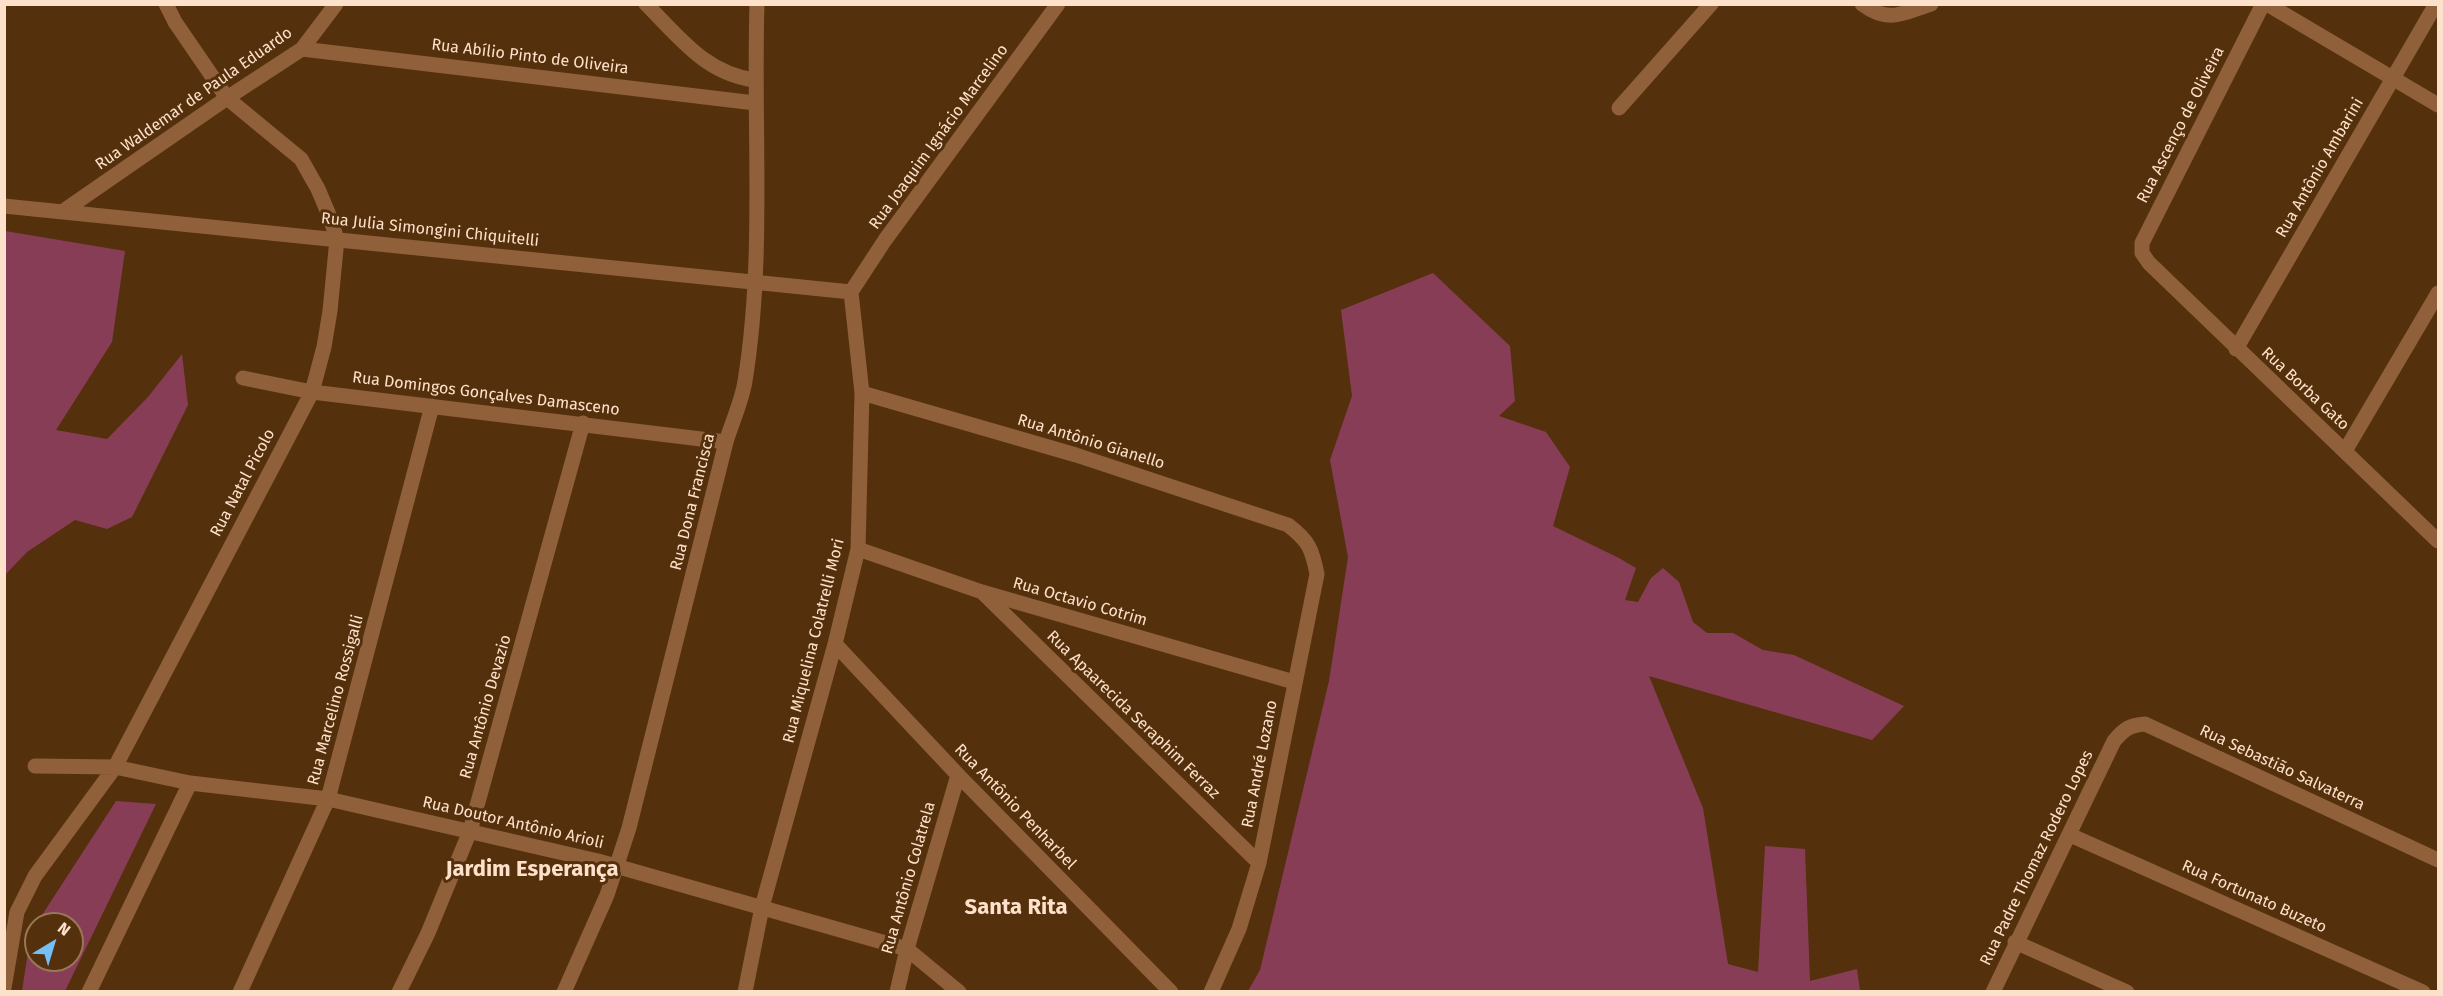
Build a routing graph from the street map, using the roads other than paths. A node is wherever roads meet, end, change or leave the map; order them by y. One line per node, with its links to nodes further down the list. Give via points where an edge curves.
1 (166, 4): 15 (street, Rua Natal Picolo)
2 (336, 4): 12 (street, Rua Waldemar de Paula Eduardo)
3 (646, 4): 14 (street, via 713,67 734,77)
4 (757, 4): 14 (street, Rua Dona Francisca)
5 (1058, 4): 24 (street, Rua Joaquim Ignácio Marcelino)
6 (1711, 4): 18 (street)
7 (1862, 4): 11 (street, via 1874,13 1896,17)
8 (1931, 4): 11 (street)
9 (2265, 4): 13 (street); 22 (street, Rua Ascenço de Oliveira, via 2142,243 2142,253)
10 (2436, 4): 13 (street, Rua Antônio Ambarini)
11 (1917, 7)
12 (302, 49): 15 (street, Rua Waldemar de Paula Eduardo); 16 (street, Rua Abílio Pinto de Oliveira)
13 (2392, 78): 17 (street); 26 (street, Rua Antônio Ambarini)
14 (754, 80): 16 (street, Rua Dona Francisca)
15 (227, 98): 20 (street, Rua Waldemar de Paula Eduardo); 21 (street, Rua Natal Picolo, via 301,159 318,189)
16 (755, 103): 23 (street, Rua Dona Francisca)
17 (2439, 105)
18 (1618, 108)
19 (4, 206): 20 (street, Rua Julia Simongini Chiquitelli)
20 (62, 213): 21 (street, Rua Julia Simongini Chiquitelli)
21 (337, 239): 23 (street, Rua Julia Simongini Chiquitelli); 28 (street, Rua Natal Picolo, via 330,311)
22 (2149, 263): 26 (street, Rua Borba Gato)
23 (755, 282): 24 (street, Rua Julia Simongini Chiquitelli); 32 (street, Rua Dona Francisca, via 745,383)
24 (851, 292): 29 (street, Rua Miquelina Colatrelli Mori)
25 (2439, 293): 33 (street)
26 (2236, 349): 33 (street, Rua Borba Gato)
27 (243, 378): 28 (street, Rua Domingos Gonçalves Damasceno)
28 (312, 392): 30 (street, Rua Domingos Gonçalves Damasceno); 42 (street, Rua Natal Picolo)
29 (862, 393): 34 (street, Rua Antônio Gianello, via 1076,454 1288,525); 36 (street, Rua Miquelina Colatrelli Mori)
30 (432, 406): 31 (street, Rua Domingos Gonçalves Damasceno); 45 (street, Rua Marcelino Rossigalli)
31 (583, 423): 32 (street, Rua Domingos Gonçalves Damasceno); 46 (street, Rua Antônio Devazio)
32 (726, 442): 50 (street, Rua Dona Francisca)
33 (2345, 451): 35 (street, Rua Borba Gato)
34 (1305, 538): 39 (street, Rua André Lozano, via 1317,574)
35 (2439, 541)
36 (858, 549): 37 (street, Rua Octavio Cotrim); 38 (street, Rua Miquelina Colatrelli Mori)
37 (982, 592): 39 (street, Rua Octavio Cotrim); 49 (street, Rua Apaarecida Seraphim Ferraz)
38 (836, 644): 43 (street, Rua Antônio Penharbel); 51 (street, Rua Miquelina Colatrelli Mori)
39 (1294, 682): 49 (street, Rua André Lozano)
40 (2114, 741): 47 (street, Rua Padre Thomaz Rodero Lopes); 48 (street, Rua Sebastião Salvaterra, via 2123,729 2145,724)
41 (35, 766): 42 (street, Rua Doutor Antônio Arioli)
42 (115, 767): 44 (street, Rua Doutor Antônio Arioli); 54 (street, Rua Natal Picolo, via 35,876 17,912)
43 (958, 775): 53 (street, Rua Antônio Colatrela); 62 (street, Rua Antônio Penharbel)
44 (190, 783): 45 (street, Rua Doutor Antônio Arioli); 55 (street)
45 (328, 799): 46 (street, Rua Doutor Antônio Arioli); 56 (street, Rua Marcelino Rossigalli)
46 (470, 831): 50 (street, Rua Doutor Antônio Arioli); 57 (street, Rua Antônio Devazio)
47 (2070, 835): 52 (street, Rua Padre Thomaz Rodero Lopes); 66 (street, Rua Fortunato Buzeto)
48 (2439, 860)
49 (1259, 863): 63 (street, Rua André Lozano, via 1239,929)
50 (617, 865): 51 (street, Rua Doutor Antônio Arioli); 58 (street, Rua Dona Francisca, via 590,938)
51 (762, 906): 53 (street, Rua Doutor Antônio Arioli); 59 (street, Rua Miquelina Colatrelli Mori)
52 (2015, 942): 64 (street, Rua Padre Thomaz Rodero Lopes); 65 (street)
53 (907, 949): 60 (street, Rua Antônio Colatrela); 61 (street, Rua Doutor Antônio Arioli)
54 (4, 988)
55 (89, 992)
56 (240, 992)
57 (399, 992)
58 (564, 992)
59 (745, 992)
60 (897, 992)
61 (959, 992)
62 (1171, 992)
63 (1211, 992)
64 (1993, 992)
65 (2127, 992)
66 (2424, 992)

